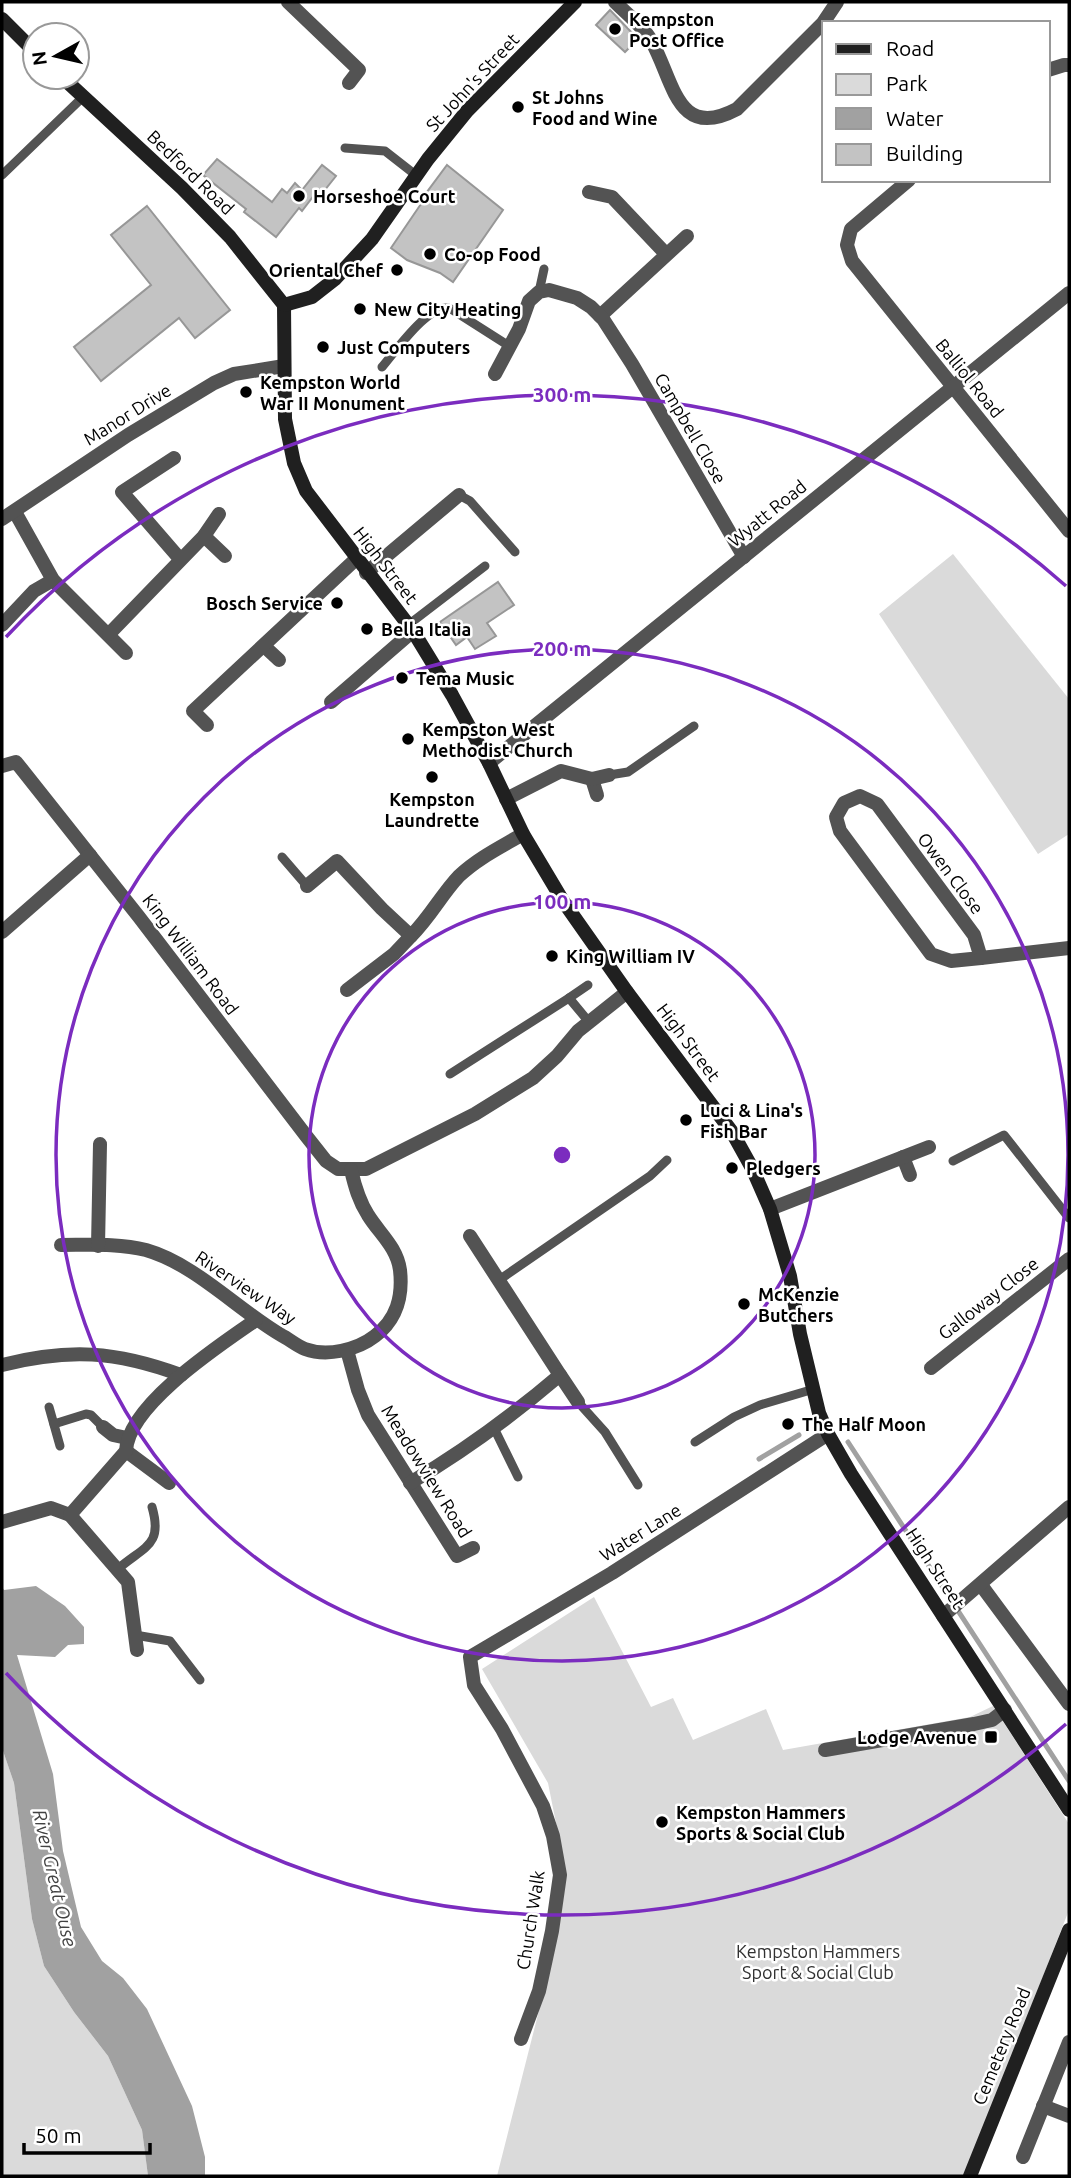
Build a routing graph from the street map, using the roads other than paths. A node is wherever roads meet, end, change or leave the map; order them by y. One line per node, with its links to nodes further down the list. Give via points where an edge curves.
1 (288, 2): 11 (street, via 359,70)
2 (575, 2): 16 (main road, St John's Street, via 467,111)
3 (615, 2): 7 (street, via 650,38 679,102 690,114 704,119 737,109)
4 (837, 2): 6 (street)
5 (2, 19): 8 (main road)
6 (824, 21)
7 (822, 24)
8 (21, 38)
9 (1067, 65): 10 (street)
10 (1050, 70)
11 (349, 83)
12 (77, 91): 13 (main road, Bedford Road)
13 (83, 97): 15 (lane); 24 (main road, Bedford Road, via 230,237)
14 (345, 148): 16 (lane, via 385,150)
15 (2, 175)
16 (417, 176): 24 (main road, St John's Street, via 372,239 335,279 312,297)
17 (907, 182): 30 (street, Balliol Road, via 851,229 846,245 852,261)
18 (589, 192): 20 (street, via 612,197)
19 (687, 236): 20 (street)
20 (666, 254): 25 (street)
21 (544, 269): 22 (lane)
22 (539, 292): 25 (street, via 578,298); 26 (street, via 529,301)
23 (1069, 293): 30 (street, Wyatt Road)
24 (284, 305): 27 (main road, High Street)
25 (602, 318): 39 (street, Campbell Close)
26 (509, 346): 28 (lane, via 444,307 420,323); 29 (street)
27 (284, 366): 34 (street, Manor Drive, via 234,374 214,383); 41 (main road, High Street, via 285,419 294,463 306,491)
28 (382, 366)
29 (495, 374)
30 (952, 387): 35 (street, Balliol Road); 39 (street, Wyatt Road)
31 (174, 458): 40 (street, via 122,492)
32 (459, 495): 37 (lane, via 470,500); 43 (street)
33 (219, 514): 36 (street)
34 (8, 516): 44 (street)
35 (1069, 531)
36 (204, 536): 38 (street); 40 (street)
37 (515, 552)
38 (225, 556)
39 (744, 557): 54 (street, Wyatt Road)
40 (180, 559): 47 (street)
41 (356, 559): 43 (main road, High Street); 48 (street)
42 (485, 566): 46 (lane)
43 (366, 573): 46 (main road, High Street)
44 (53, 580): 45 (street, via 34,591); 47 (street)
45 (2, 625)
46 (411, 628): 51 (street); 54 (main road, High Street)
47 (109, 634): 49 (street)
48 (264, 646): 50 (street); 52 (street, via 193,711)
49 (126, 653)
50 (279, 660)
51 (331, 702)
52 (207, 725)
53 (694, 726): 56 (lane, via 628,772)
54 (489, 764): 59 (main road, High Street)
55 (2, 766): 61 (street, King William Road, via 16,762)
56 (609, 775): 57 (street)
57 (592, 779): 58 (street); 59 (street, via 561,771)
58 (597, 795)
59 (506, 799): 60 (main road, High Street)
60 (523, 834): 65 (street, via 458,877); 70 (main road, High Street, via 562,901)
61 (90, 855): 64 (street); 79 (street, King William Road, via 313,1145 332,1165)
62 (282, 857): 63 (lane)
63 (307, 886): 65 (street, via 337,861)
64 (2, 932)
65 (411, 936): 69 (street)
66 (1069, 948): 67 (street, Owen Close)
67 (981, 958): 67 (street, Owen Close, via 951,961 931,954 840,831 836,817 844,803 860,796 877,804 974,935)
68 (588, 985): 71 (lane)
69 (347, 990)
70 (626, 992): 72 (street); 81 (main road, High Street, via 732,1132)
71 (569, 998): 72 (lane); 73 (lane)
72 (589, 1022): 79 (street, via 533,1078 475,1114 366,1170)
73 (450, 1074)
74 (100, 1144): 85 (street)
75 (929, 1147): 76 (street)
76 (903, 1157): 80 (street); 81 (street)
77 (667, 1160): 87 (lane)
78 (953, 1161): 82 (lane, via 1004,1136)
79 (352, 1171): 89 (street, Riverview Way, via 356,1194 400,1266 401,1287 398,1308 387,1326)
80 (910, 1175)
81 (770, 1209): 94 (main road, High Street, via 790,1276)
82 (1069, 1218)
83 (470, 1236): 87 (street)
84 (61, 1245): 85 (street, Riverview Way)
85 (98, 1246): 88 (street, Riverview Way, via 146,1250 178,1264)
86 (1069, 1259): 91 (street, Galloway Close)
87 (499, 1280): 93 (street)
88 (256, 1320): 89 (street, Riverview Way, via 304,1349); 92 (street)
89 (347, 1350): 106 (street, Meadowview Road, via 368,1415)
90 (2, 1365): 92 (street, via 36,1356 81,1353 143,1361)
91 (931, 1368)
92 (181, 1375): 102 (street, via 163,1391)
93 (560, 1375): 95 (street); 99 (street)
94 (814, 1389): 100 (main road, High Street); 101 (lane, via 760,1405)
95 (578, 1402): 107 (lane, via 605,1432)
96 (49, 1407): 97 (lane)
97 (54, 1424): 98 (lane, via 86,1414); 103 (lane)
98 (103, 1427): 102 (street)
99 (494, 1429): 104 (lane); 106 (street)
100 (828, 1434): 115 (main road, High Street); 117 (street, Water Lane)
101 (695, 1442)
102 (126, 1444): 105 (street); 110 (street)
103 (60, 1446)
104 (518, 1478)
105 (169, 1483)
106 (410, 1483): 112 (street, Meadowview Road, via 457,1556)
107 (638, 1485)
108 (152, 1507): 113 (lane, via 155,1538)
109 (1069, 1507): 114 (street)
110 (70, 1515): 111 (street, via 51,1508); 113 (street)
111 (2, 1522)
112 (472, 1548)
113 (119, 1568): 116 (street, via 130,1589)
114 (981, 1585): 115 (street); 119 (street)
115 (951, 1609): 120 (main road, High Street)
116 (136, 1642): 118 (lane, via 170,1641)
117 (470, 1657): 124 (street, Church Walk, via 474,1685 543,1806 560,1875 538,1991)
118 (200, 1681)
119 (1069, 1704)
120 (1005, 1710): 121 (street, via 992,1720); 122 (main road, High Street)
121 (825, 1750)
122 (1069, 1810)
123 (1069, 1930): 129 (main road, Cemetery Road)
124 (521, 2039)
125 (1069, 2042): 126 (street)
126 (1043, 2106): 127 (street); 128 (street)
127 (1069, 2116)
128 (1023, 2157)
129 (970, 2176)

